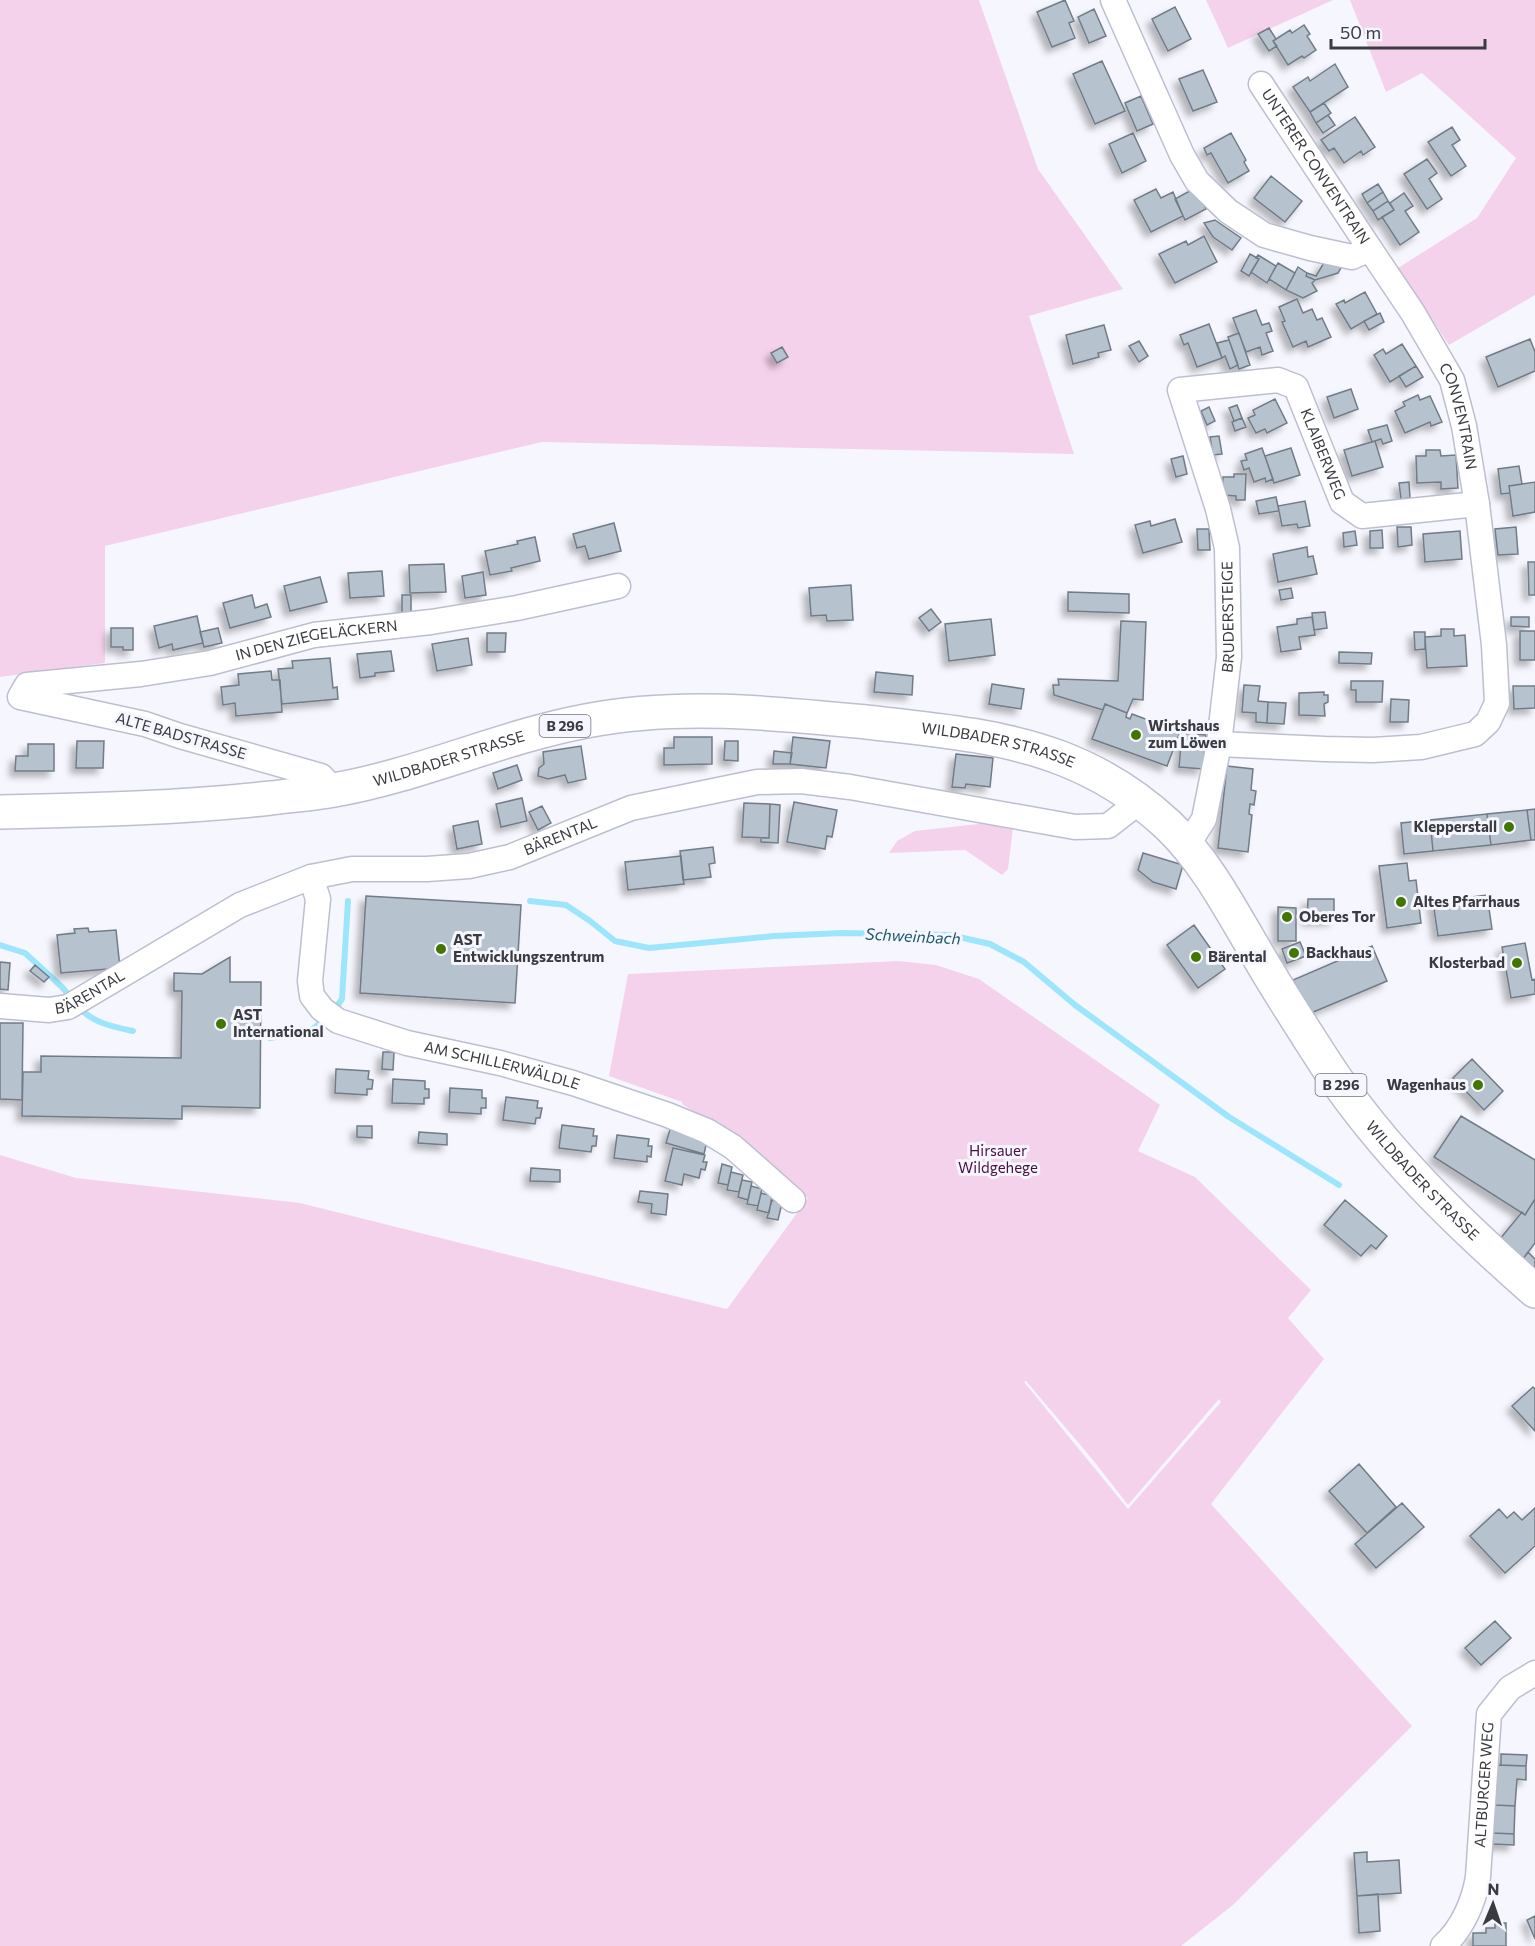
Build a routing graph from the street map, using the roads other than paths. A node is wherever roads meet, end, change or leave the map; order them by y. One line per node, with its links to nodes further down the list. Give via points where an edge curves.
1 (1113, 0): 3 (street, via 1197,181 1228,211 1264,235 1352,257)
2 (1261, 84): 3 (street, UNTERER CONVENTRAIN)
3 (1370, 249): 5 (street, CONVENTRAIN, via 1452,380)
4 (1180, 390): 5 (street, KLAIBERWEG, via 1278,380 1296,387 1342,502 1362,516); 8 (street, BRUDERSTEIGE, via 1227,548 1229,657)
5 (1478, 504): 8 (street, CONVENTRAIN, via 1497,704 1488,722 1475,734 1420,747 1373,750)
6 (618, 586): 7 (street, IN DEN ZIEGELÄCKERN, via 431,622 314,635 210,663 27,685)
7 (20, 697): 9 (street, ALTE BADSTRASSE, via 145,724 321,776)
8 (1219, 744): 12 (street, BRUDERSTEIGE, via 1204,819)
9 (334, 790): 10 (main road, WILDBADER STRASSE / B 296, via 587,721 651,712 715,711 934,729 1003,742 1060,757 1105,778); 11 (main road, WILDBADER STRASSE / B 296, via 225,803)
10 (1139, 802): 12 (main road, WILDBADER STRASSE / B 296); 13 (street, BÄRENTAL, via 1108,826 1075,827 850,787 801,781 757,783 631,808 510,857 469,866 352,869)
11 (0, 812)
12 (1187, 846): 16 (main road, WILDBADER STRASSE / B 296, via 1213,879 1273,982 1356,1107 1451,1214)
13 (312, 877): 14 (street, BÄRENTAL, via 240,905 75,1003 49,1010); 15 (street, AM SCHILLERWÄLDLE, via 318,899 310,981 312,996 330,1015 407,1043 573,1083 668,1115 707,1131 733,1148)
14 (0, 1006)
15 (793, 1200)
16 (1535, 1291)
17 (1535, 1673): 18 (street, ALTBURGER WEG, via 1510,1688 1489,1714 1476,1893 1451,1939)
18 (1443, 1946)

